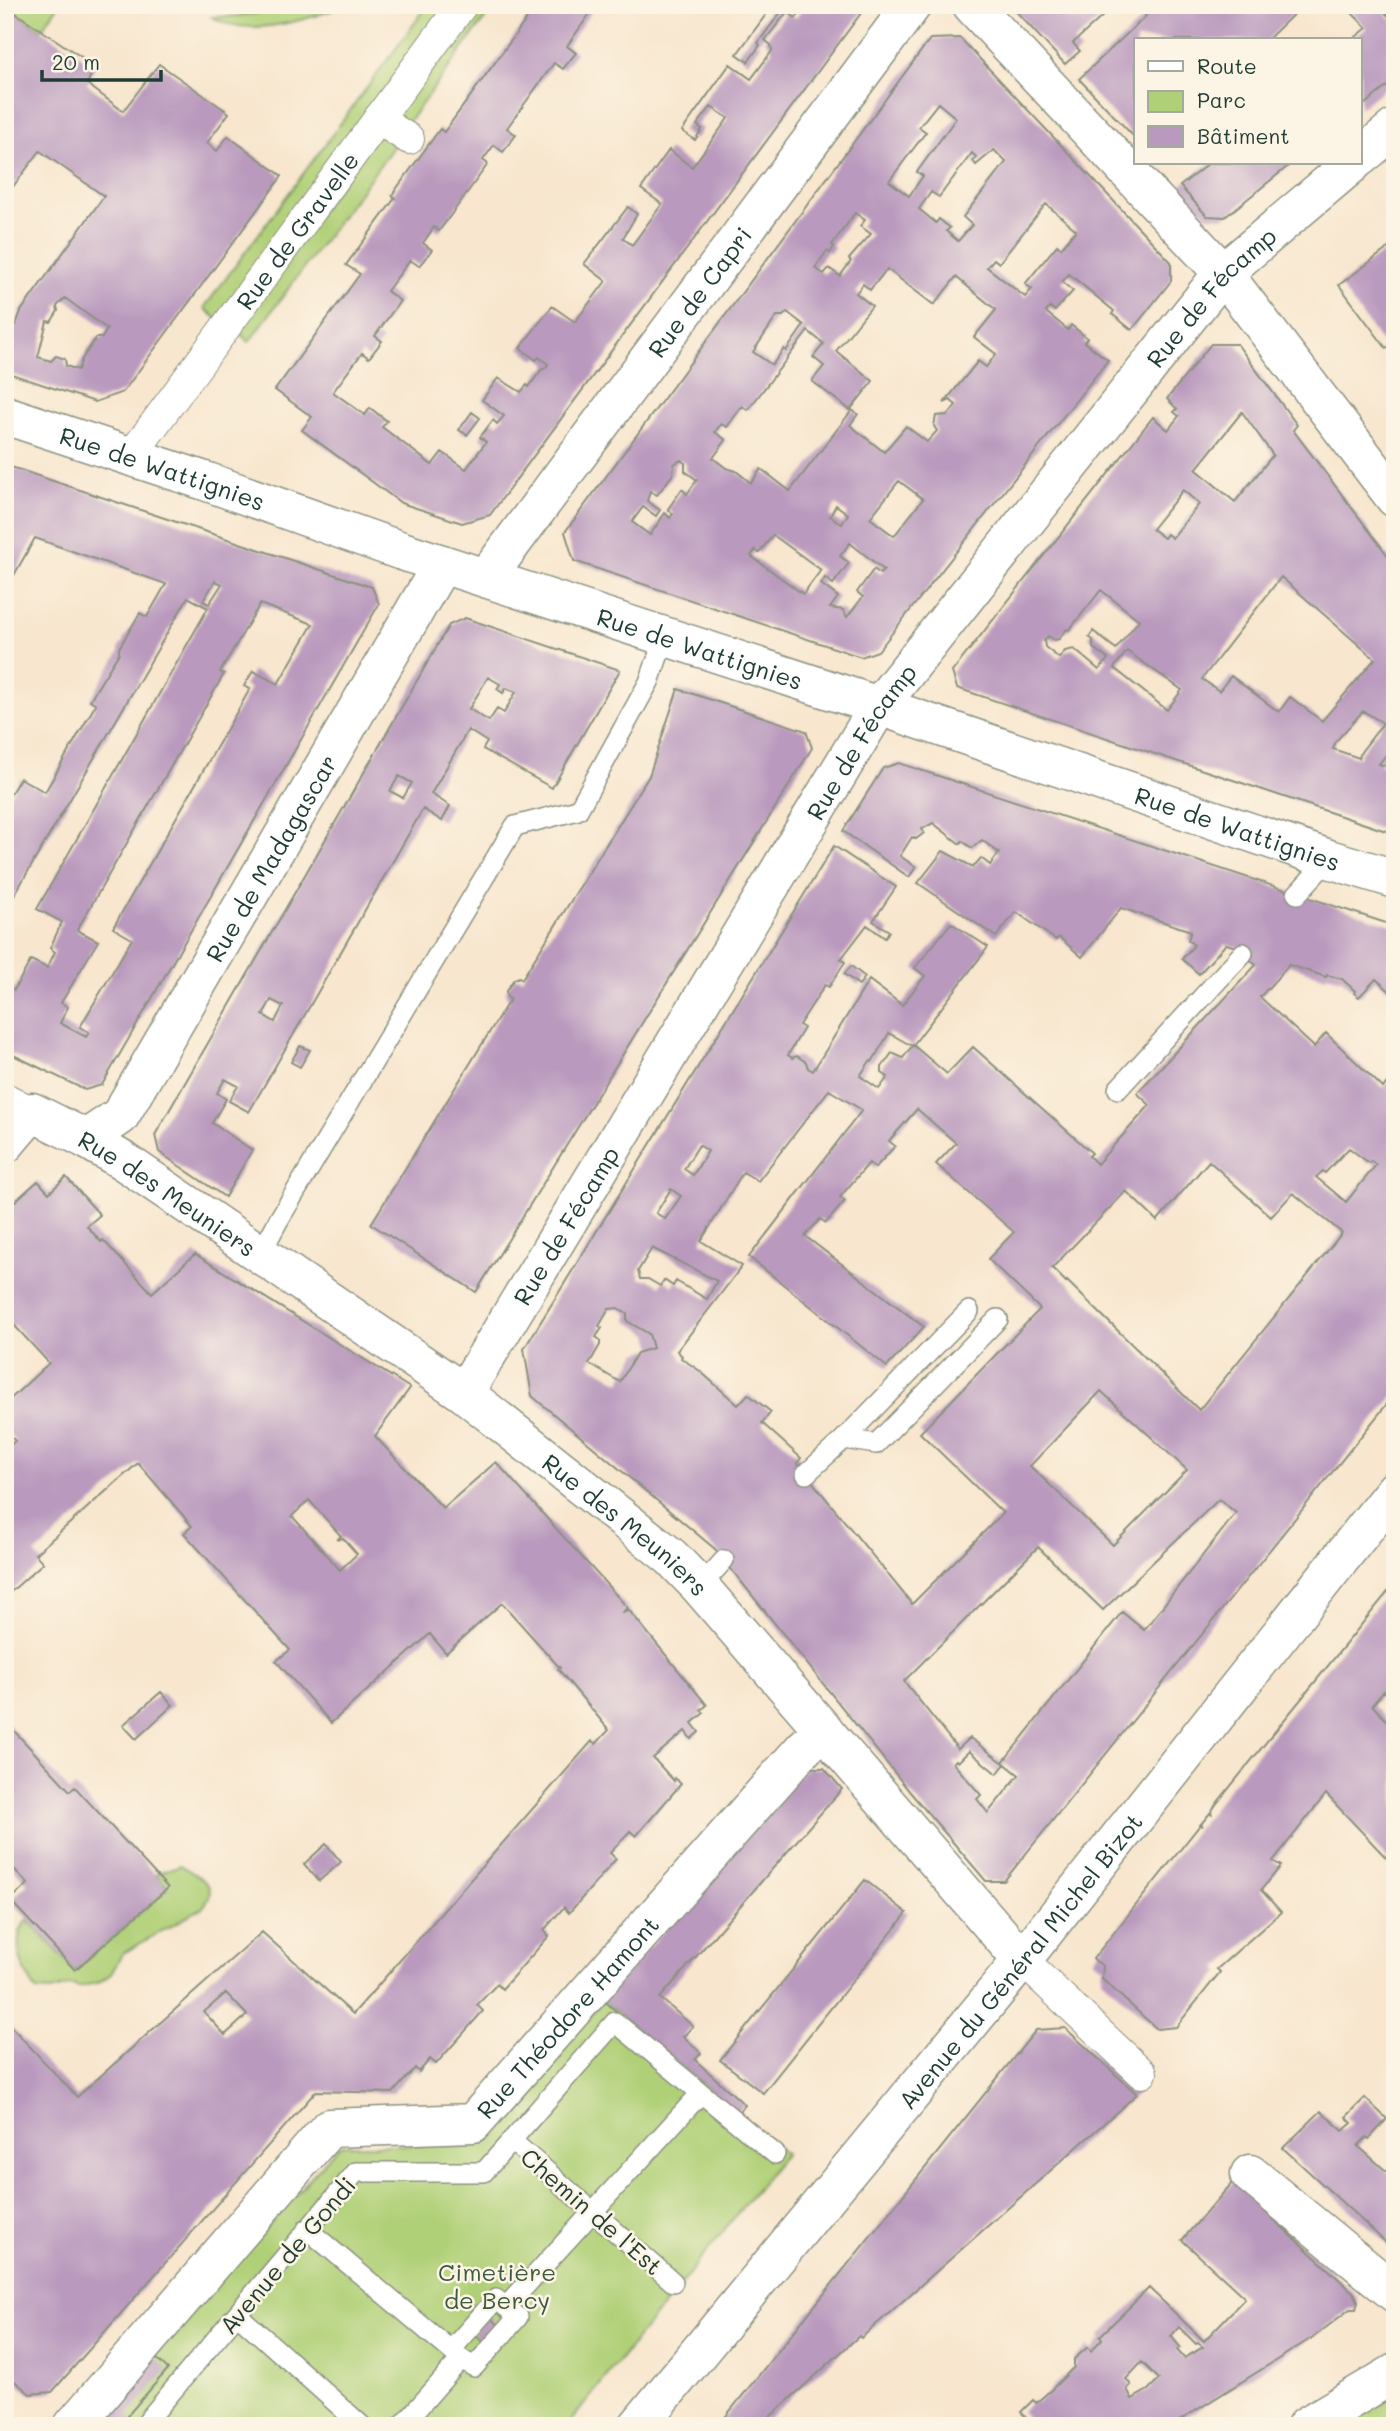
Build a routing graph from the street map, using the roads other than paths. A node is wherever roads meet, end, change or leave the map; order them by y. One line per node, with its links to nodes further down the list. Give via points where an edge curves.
1 (461, 5): 4 (street, Rue de Gravelle)
2 (912, 5): 14 (street, Rue de Capri)
3 (972, 5): 9 (street)
4 (378, 119): 6 (street); 11 (street, Rue de Gravelle)
5 (1395, 128): 7 (street)
6 (409, 139)
7 (1362, 155)
8 (1352, 164): 9 (street, Rue de Fécamp)
9 (1223, 273): 12 (street); 16 (street, Rue de Fécamp)
10 (5, 415): 11 (street, Rue de Wattignies)
11 (131, 456): 13 (street, Rue de Wattignies)
12 (1395, 498)
13 (442, 564): 14 (street, Rue de Wattignies); 23 (street, Rue de Madagascar, via 120,1116)
14 (486, 578): 15 (street, Rue de Wattignies)
15 (665, 637): 16 (street, Rue de Wattignies); 25 (lane, via 649,681 578,810 515,826)
16 (879, 706): 17 (street, Rue de Wattignies); 28 (street, Rue de Fécamp)
17 (1329, 859): 18 (street, Rue de Wattignies); 19 (lane)
18 (1395, 879)
19 (1297, 894)
20 (1243, 953): 21 (lane)
21 (1118, 1089)
22 (18, 1105): 23 (street, Rue des Meuniers); 24 (street)
23 (86, 1139): 25 (street, Rue des Meuniers)
24 (5, 1144)
25 (260, 1255): 28 (street, Rue des Meuniers)
26 (969, 1311): 29 (lane)
27 (998, 1319): 29 (lane, via 876,1444)
28 (464, 1393): 32 (street, Rue des Meuniers, via 671,1557 712,1573)
29 (844, 1439): 30 (lane)
30 (806, 1474)
31 (1395, 1490): 33 (street, Avenue du Général Michel Bizot)
32 (824, 1730): 33 (street, Rue des Meuniers); 47 (street, Rue Théodore Hamont, via 473,2123 329,2128)
33 (1022, 1960): 34 (street, Rue des Meuniers); 51 (street, Avenue du Général Michel Bizot)
34 (1142, 2073)
35 (701, 2093): 36 (lane, Avenue de Gondi, via 615,2022); 37 (lane, Avenue de Gondi); 39 (lane)
36 (512, 2141): 39 (lane, Chemin de l'Est); 40 (lane, Avenue de Gondi, via 485,2172 356,2172)
37 (775, 2154)
38 (1250, 2174): 42 (street)
39 (593, 2212): 41 (lane, Chemin de l'Est); 43 (lane)
40 (307, 2229): 44 (lane, Avenue de Gondi); 45 (lane)
41 (673, 2282)
42 (1395, 2293)
43 (506, 2307): 45 (lane, via 496,2300); 45 (lane, via 518,2317 474,2367)
44 (237, 2314): 48 (lane, Avenue de Gondi); 49 (lane)
45 (456, 2355): 50 (lane)
46 (1395, 2373): 52 (street)
47 (73, 2426)
48 (143, 2426)
49 (362, 2426)
50 (402, 2426)
51 (638, 2426)
52 (1306, 2426)

